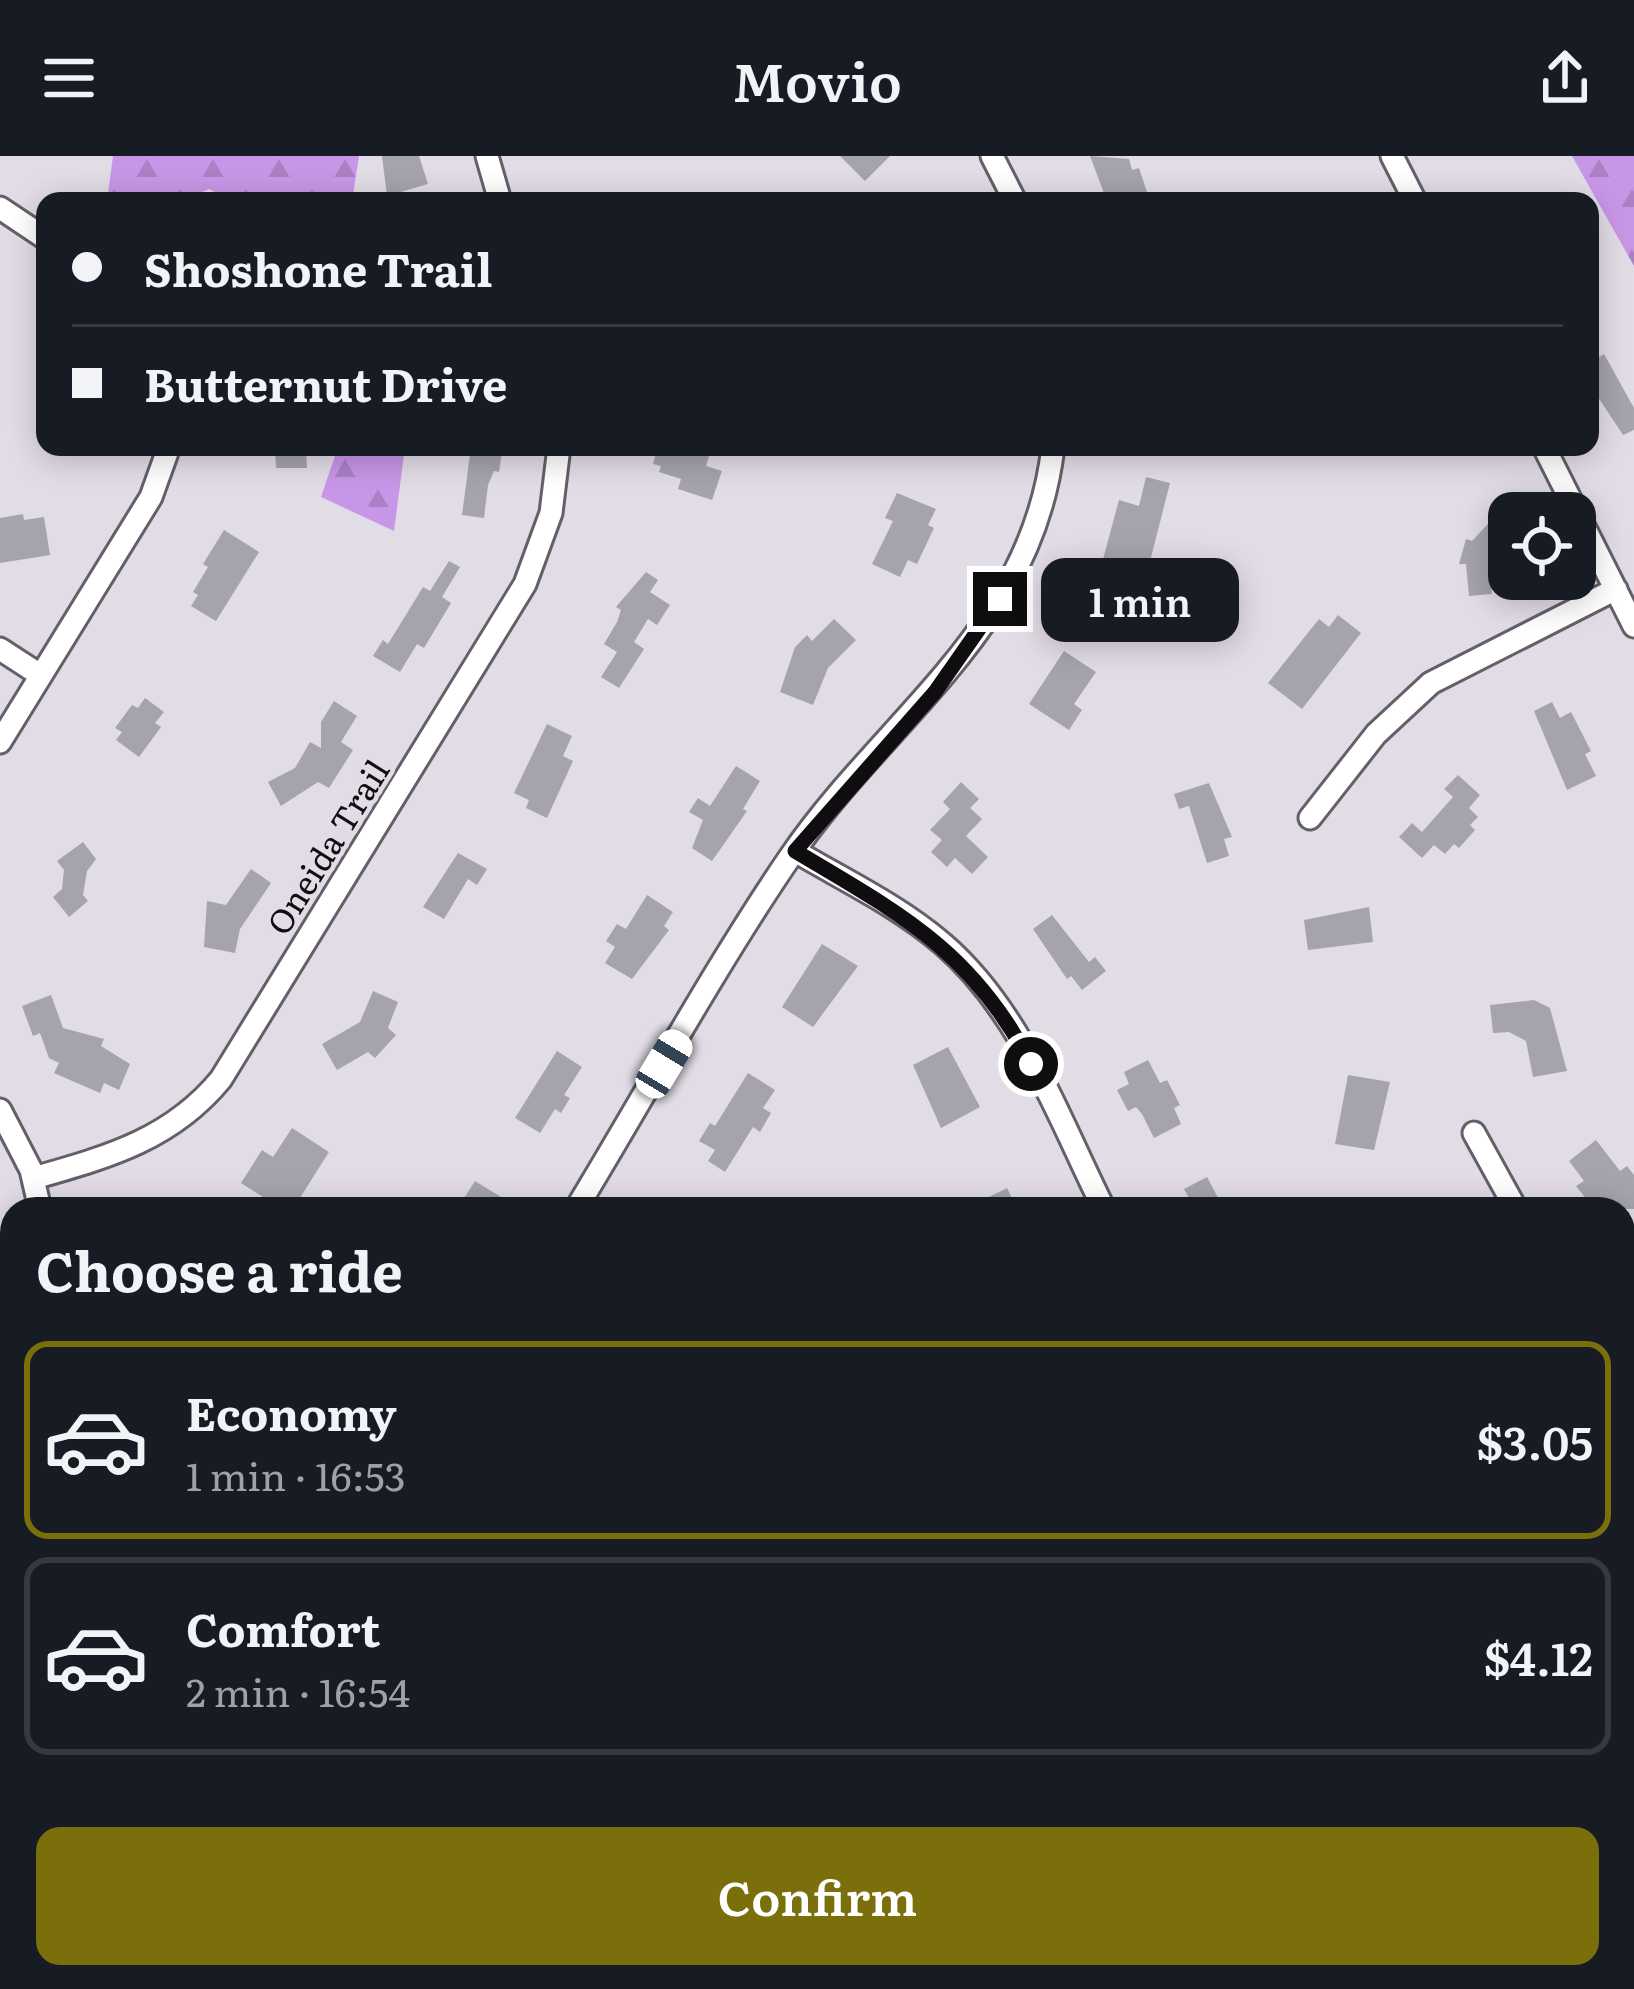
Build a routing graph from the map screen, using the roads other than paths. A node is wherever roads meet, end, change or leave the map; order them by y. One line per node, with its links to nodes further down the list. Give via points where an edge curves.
1 (487, 156): 4 (street)
2 (992, 156): 5 (street)
3 (1392, 156): 6 (street)
4 (497, 192)
5 (1011, 192)
6 (1410, 192)
7 (0, 208): 8 (street)
8 (36, 232)
9 (166, 456): 16 (street, via 151,497)
10 (558, 456): 22 (street, Oneida Trail, via 551,513 525,584 221,1079 157,1137)
11 (1051, 456): 19 (street, via 1027,543 988,620)
12 (1549, 456): 13 (street)
13 (1616, 590): 14 (street); 18 (street, via 1431,683 1376,734)
14 (1634, 626)
15 (0, 649): 16 (street)
16 (40, 675): 17 (street)
17 (0, 742)
18 (1310, 818)
19 (795, 851): 24 (street); 25 (street, via 913,921 966,965 1012,1027)
20 (0, 1110): 22 (street)
21 (1474, 1133): 26 (street)
22 (34, 1178): 23 (street)
23 (38, 1197)
24 (583, 1197)
25 (1098, 1197)
26 (1509, 1197)

